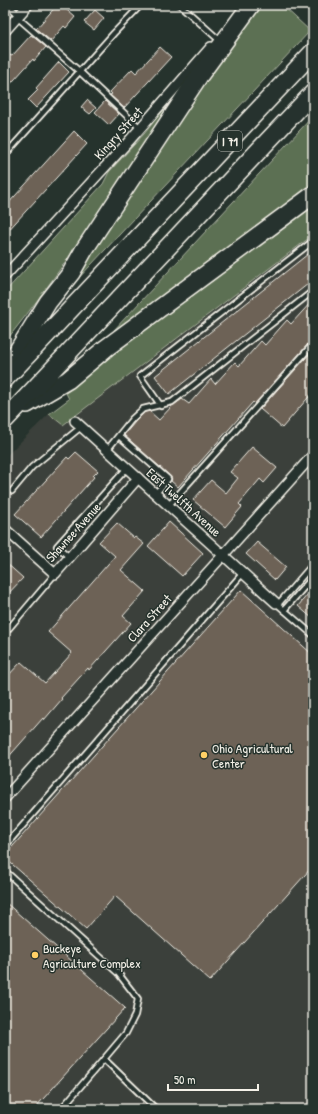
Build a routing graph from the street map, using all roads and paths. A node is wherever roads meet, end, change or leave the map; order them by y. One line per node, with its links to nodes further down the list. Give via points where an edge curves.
1 (8, 5): 7 (lane)
2 (28, 5): 7 (street)
3 (141, 5): 11 (lane)
4 (180, 5): 9 (lane)
5 (247, 5): 9 (street, Kingry Street)
6 (251, 5): 20 (highway, via 199,76)
7 (18, 16): 8 (street); 11 (lane)
8 (5, 31)
9 (218, 39): 13 (street, Kingry Street)
10 (313, 52): 21 (highway, I 71)
11 (79, 71): 13 (lane); 14 (lane)
12 (313, 93): 23 (highway, I 71)
13 (140, 128): 17 (street, Kingry Street)
14 (5, 155)
15 (313, 195): 23 (highway, via 106,348 68,380)
16 (313, 241): 22 (lane, via 140,376)
17 (5, 276)
18 (313, 291): 22 (lane, via 172,402)
19 (313, 344): 32 (lane)
20 (5, 371)
21 (5, 379)
22 (161, 406): 25 (lane, via 143,409)
23 (7, 417)
24 (78, 424): 26 (street, East Twelfth Avenue); 30 (lane)
25 (119, 436): 26 (lane); 31 (lane, via 168,479)
26 (108, 450): 28 (street, East Twelfth Avenue)
27 (313, 454): 34 (street, Clara Street)
28 (127, 468): 29 (street, East Twelfth Avenue); 35 (lane, via 57,546)
29 (138, 478): 31 (street, East Twelfth Avenue); 35 (street, Shawnee Avenue)
30 (12, 491)
31 (156, 493): 32 (street, East Twelfth Avenue)
32 (169, 505): 34 (street, East Twelfth Avenue)
33 (5, 529): 38 (street, Shawnee Avenue)
34 (224, 555): 37 (street, East Twelfth Avenue); 44 (street, Clara Street)
35 (69, 557): 38 (street, Shawnee Avenue)
36 (313, 564): 40 (lane, via 280,602)
37 (243, 573): 40 (street, East Twelfth Avenue); 45 (lane)
38 (55, 574): 42 (lane)
39 (313, 577): 41 (lane)
40 (276, 603): 41 (lane)
41 (284, 610): 43 (lane)
42 (5, 633)
43 (313, 635)
44 (5, 798)
45 (5, 846)
46 (5, 871): 47 (lane, via 118,973 138,999 135,1015 126,1033)
47 (104, 1059): 48 (lane); 49 (lane)
48 (61, 1109)
49 (156, 1109)

